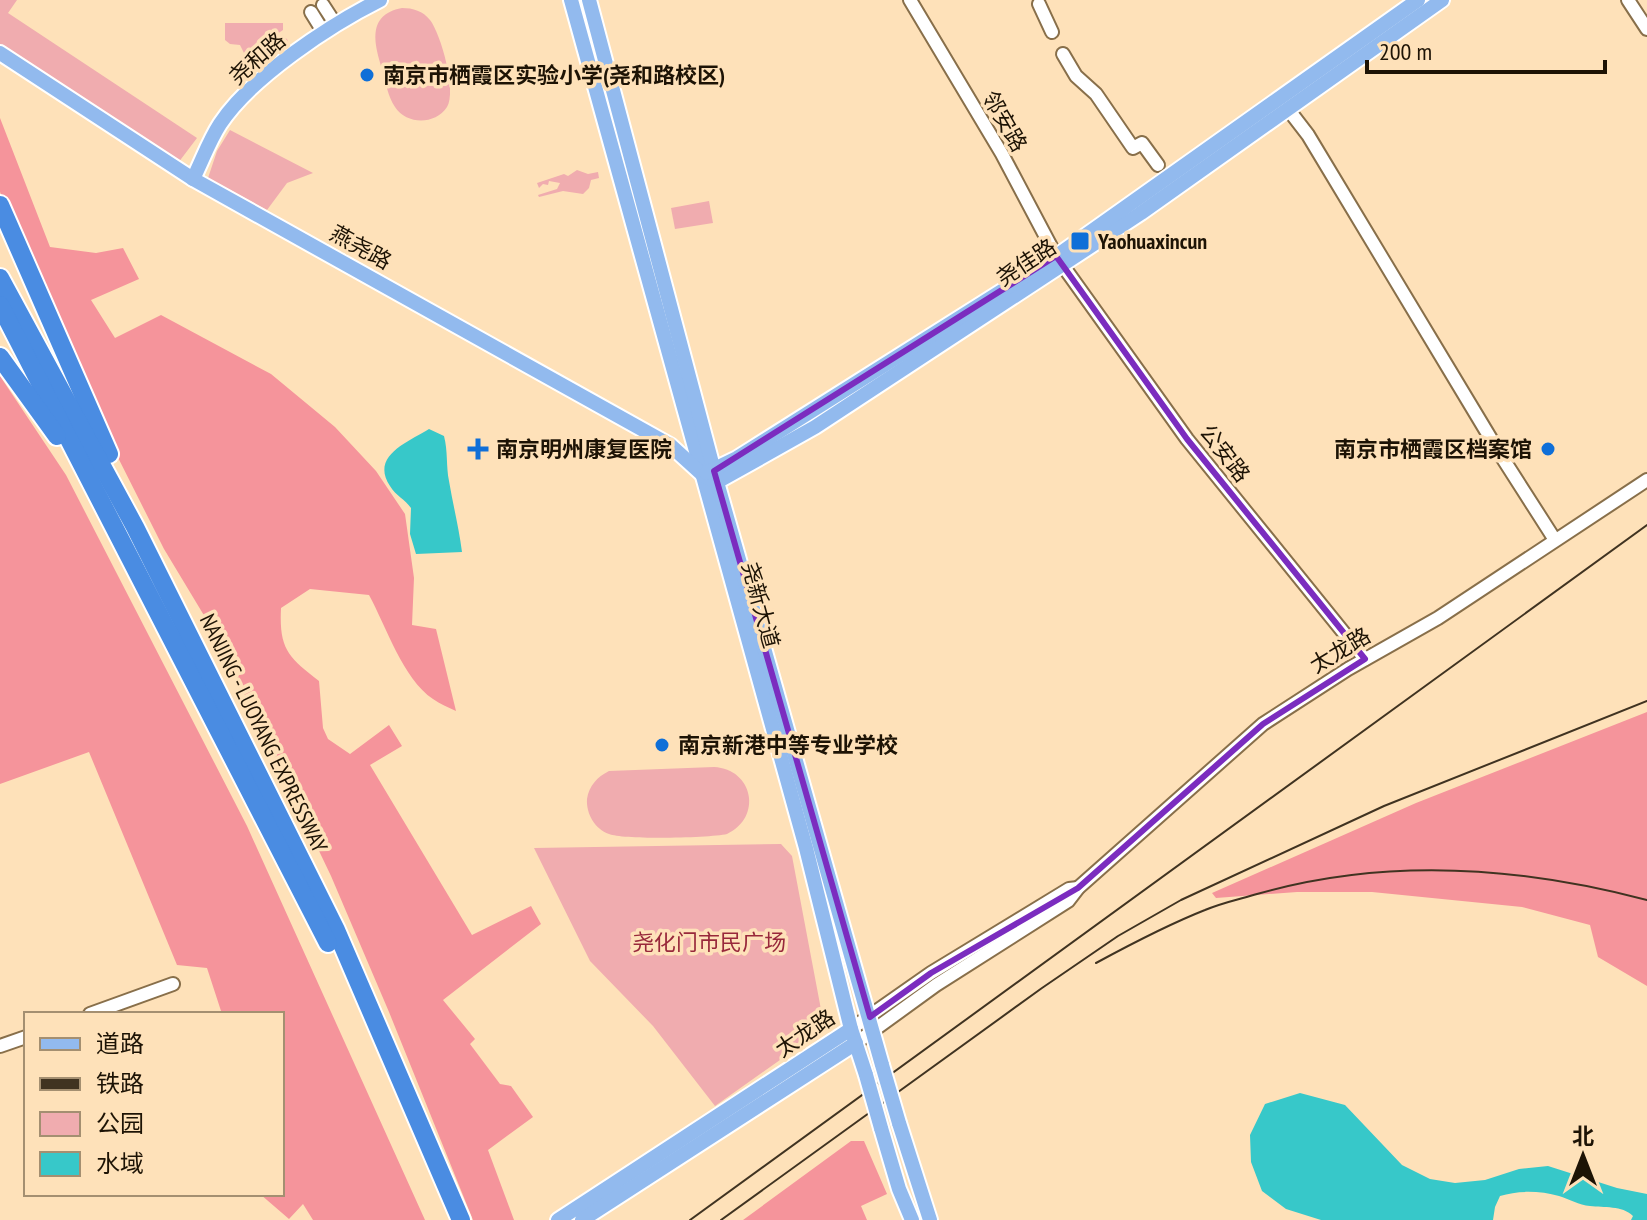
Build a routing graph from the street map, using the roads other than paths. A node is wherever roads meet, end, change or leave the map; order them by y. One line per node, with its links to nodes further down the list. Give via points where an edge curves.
1 (380, 0): 11 (main road, 尧和路)
2 (571, 0): 24 (main road, 尧新大道)
3 (589, 0): 24 (main road, 尧新大道)
4 (910, 0): 20 (street, 邻安路)
5 (1418, 0): 20 (main road, 尧佳路)
6 (1442, 0): 16 (main road, 尧佳路)
7 (1628, 0): 12 (street)
8 (1039, 4): 13 (street)
9 (323, 5): 11 (street)
10 (307, 6): 11 (street)
11 (330, 29): 18 (main road, 尧和路, via 259,82 221,123)
12 (1647, 29)
13 (1052, 32)
14 (0, 53): 18 (main road, 燕尧路)
15 (1063, 54): 17 (street, via 1133,148 1142,143)
16 (1288, 109): 20 (main road, 尧佳路, via 1154,204); 26 (street)
17 (1158, 165)
18 (193, 179): 24 (main road, 燕尧路, via 670,445)
19 (0, 205): 27 (highway)
20 (1059, 260): 24 (main road, 尧佳路, via 815,427); 28 (street, 公安路, via 1187,439)
21 (0, 278): 27 (highway, NANJING - LUOYANG EXPRESSWAY)
22 (0, 305): 29 (highway, NANJING - LUOYANG EXPRESSWAY)
23 (0, 357): 29 (highway, via 57,436)
24 (709, 475): 33 (main road, 尧新大道); 35 (main road, 尧新大道)
25 (1647, 480): 26 (street, 太龙路)
26 (1555, 540): 28 (street, 太龙路, via 1438,618)
27 (166, 589): 38 (highway, NANJING - LUOYANG EXPRESSWAY, via 336,930)
28 (1365, 659): 30 (street, 太龙路, via 1263,724)
29 (187, 672): 38 (highway, NANJING - LUOYANG EXPRESSWAY, via 325,937)
30 (1078, 888): 33 (street, 太龙路, via 931,973); 34 (street, 太龙路, via 1068,901 936,985)
31 (173, 984): 32 (street)
32 (96, 1012)
33 (870, 1017): 34 (main road, 尧新大道); 35 (street, 太龙路)
34 (873, 1033): 35 (street, 太龙路); 44 (main road, 尧新大道, bridge)
35 (854, 1036): 41 (main road, 太龙路); 42 (main road, 太龙路); 43 (main road, 尧新大道, bridge)
36 (24, 1038): 37 (street)
37 (0, 1046)
38 (430, 1162): 39 (highway, NANJING - LUOYANG EXPRESSWAY); 40 (highway, NANJING - LUOYANG EXPRESSWAY)
39 (448, 1220)
40 (461, 1220)
41 (558, 1220)
42 (582, 1220)
43 (912, 1220)
44 (930, 1220)

